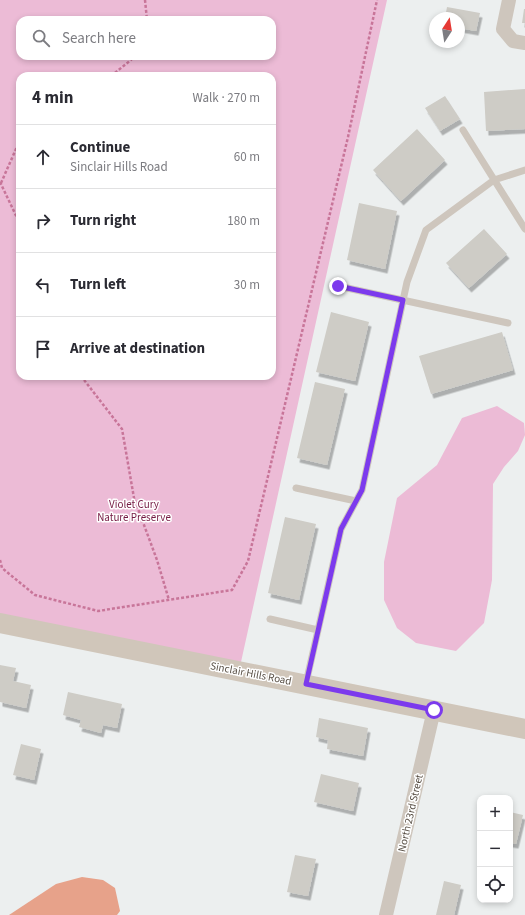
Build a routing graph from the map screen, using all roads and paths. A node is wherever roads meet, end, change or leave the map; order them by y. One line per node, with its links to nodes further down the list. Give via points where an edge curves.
1 (145, 0): 4 (path)
2 (377, 0): 22 (path, via 348,136 248,561 232,590)
3 (509, 0): 5 (street, via 503,29 513,41)
4 (147, 16)
5 (525, 43)
6 (132, 60): 7 (path)
7 (116, 72)
8 (464, 130): 11 (lane)
9 (16, 149): 12 (path)
10 (525, 170): 11 (lane)
11 (494, 180): 14 (lane); 16 (lane, via 426,230)
12 (0, 184): 13 (path)
13 (16, 216)
14 (525, 229)
15 (338, 286): 16 (lane)
16 (403, 300): 17 (lane); 20 (lane, via 362,490)
17 (508, 323)
18 (84, 380): 22 (path, via 122,429 134,498)
19 (296, 488): 20 (lane)
20 (356, 501): 25 (lane, via 341,529)
21 (0, 560): 22 (path, via 2,568 35,595 98,612)
22 (169, 600)
23 (270, 619): 25 (lane)
24 (0, 623): 26 (street, Sinclair Hills Road)
25 (318, 630): 26 (lane)
26 (306, 684): 27 (street, Sinclair Hills Road)
27 (434, 710): 28 (street, Sinclair Hills Road); 29 (street, North 23rd Street)
28 (525, 729)
29 (386, 915)

